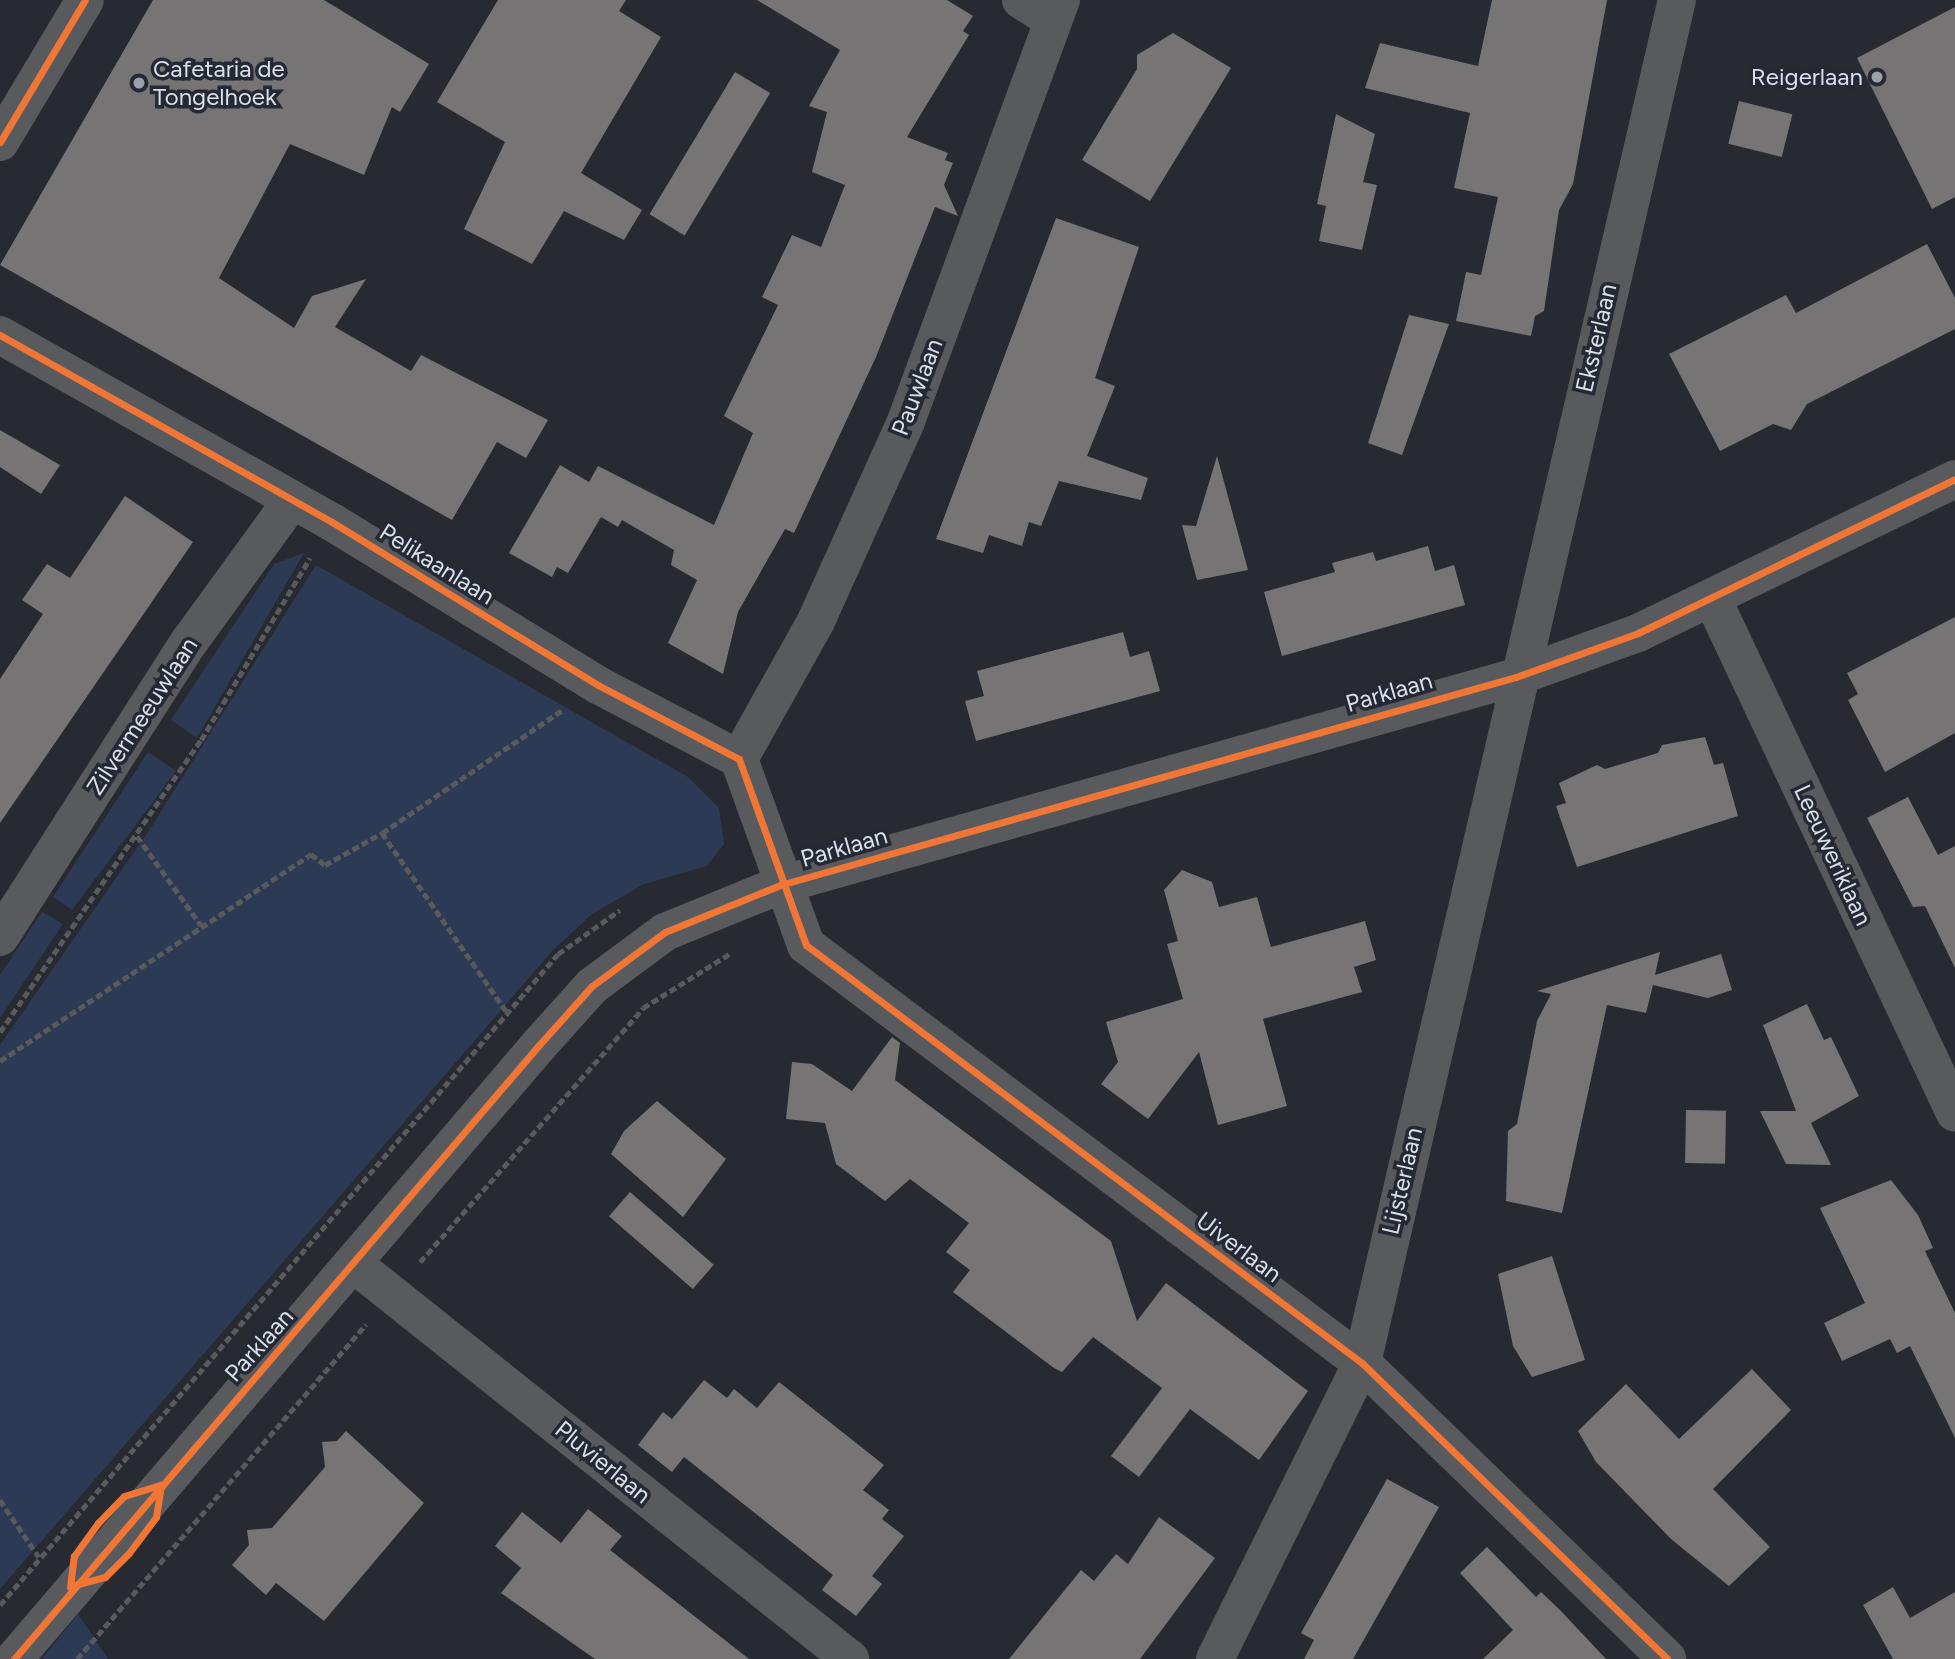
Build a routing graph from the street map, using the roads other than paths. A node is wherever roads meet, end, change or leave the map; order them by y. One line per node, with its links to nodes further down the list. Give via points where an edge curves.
1 (1677, 0): 9 (street, Eksterlaan)
2 (74, 4): 4 (street)
3 (1044, 6): 10 (street, Pauwlaan, via 905,424 816,621)
4 (0, 142)
5 (0, 335): 7 (street, Pelikaanlaan)
6 (1955, 480): 8 (street, Parklaan)
7 (292, 500): 10 (street, Pelikaanlaan, via 598,685); 12 (street, Zilvermeeuwlaan, via 189,642)
8 (1712, 598): 9 (street, Parklaan, via 1638,633); 13 (street, Leeuweriklaan)
9 (1516, 677): 11 (street, Parklaan); 15 (street, Lijsterlaan)
10 (738, 759): 11 (street)
11 (780, 885): 14 (street, Parklaan, via 709,912 646,944 592,986); 15 (street, Uiverlaan, via 806,945)
12 (0, 937)
13 (1955, 1113)
14 (355, 1265): 16 (street, Parklaan, via 70,1587); 17 (street, Pluvierlaan)
15 (1362, 1363): 18 (street, Lijsterlaan); 19 (street, Uiverlaan)
16 (14, 1659)
17 (850, 1659)
18 (1215, 1659)
19 (1667, 1659)

